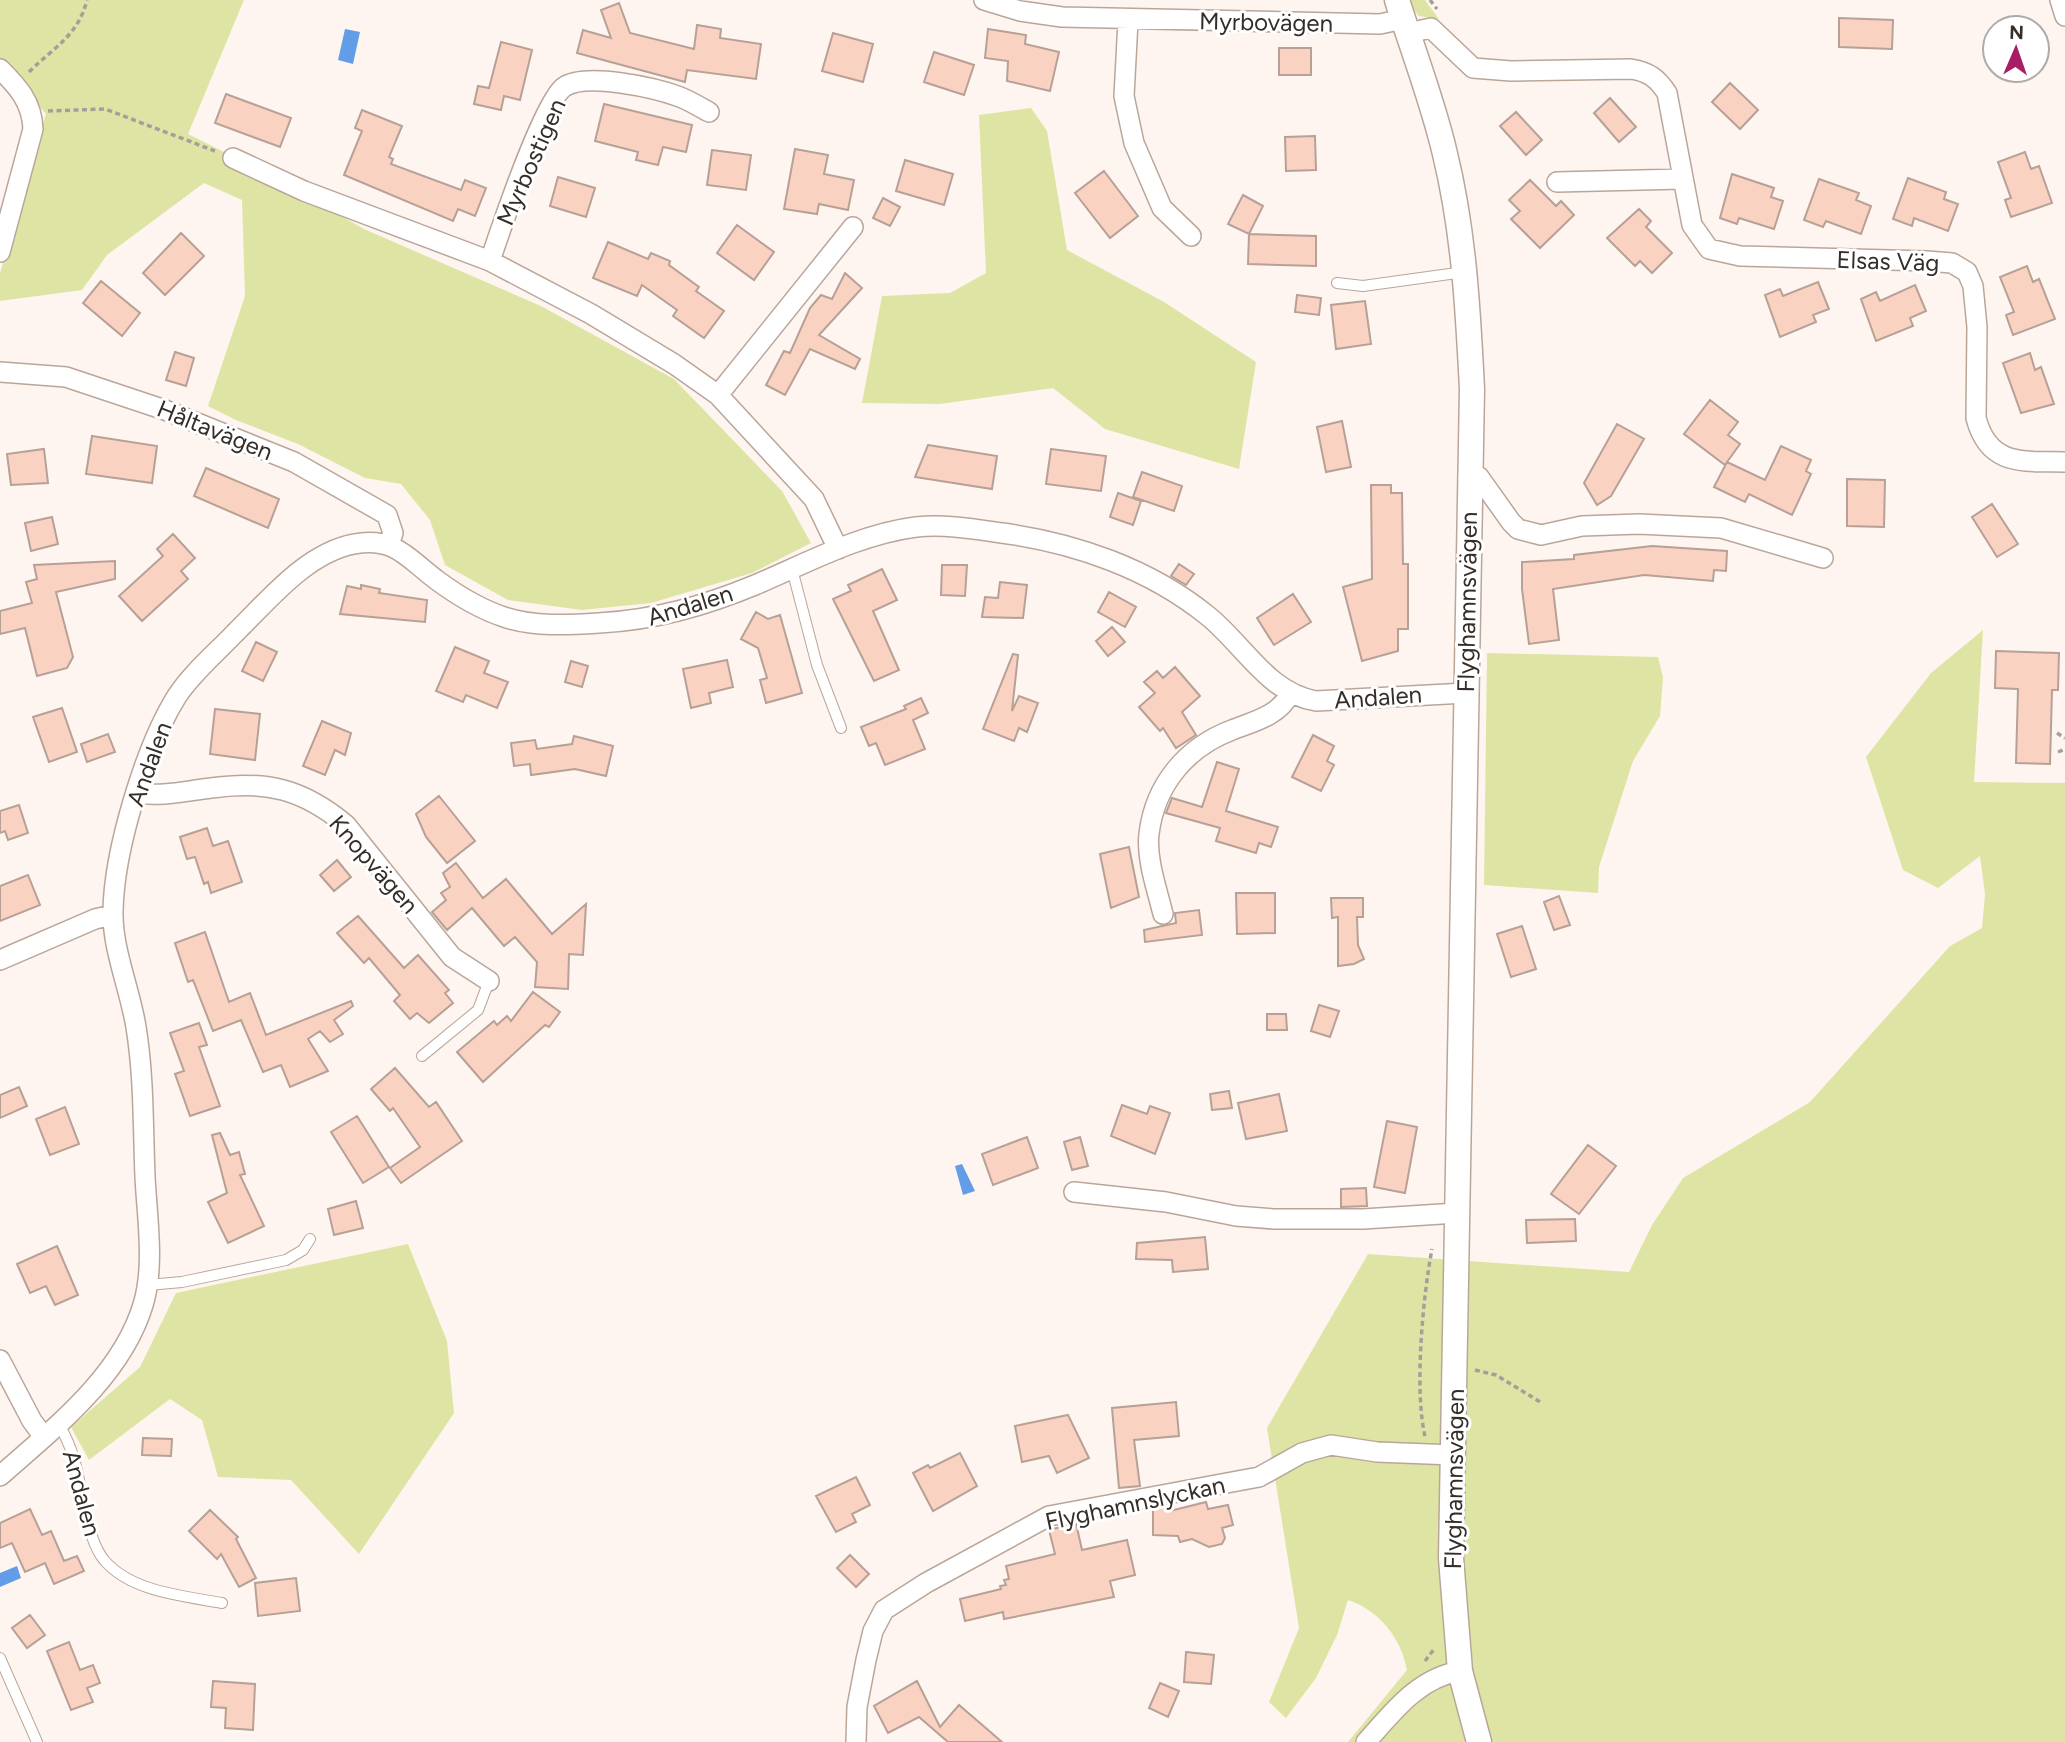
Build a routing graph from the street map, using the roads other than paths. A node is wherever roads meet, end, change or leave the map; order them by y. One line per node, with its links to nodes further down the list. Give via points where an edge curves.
1 (984, 0): 5 (street, Myrbovägen, via 1040,14)
2 (2060, 0): 3 (street)
3 (2065, 16)
4 (1403, 17): 5 (street, Myrbovägen, via 1380,24); 9 (street, Elsas Väg, via 1431,28 1474,68 1646,72 1658,79 1667,93); 15 (street, Flyghamnsvägen, via 1446,154)
5 (1128, 21): 12 (street, via 1124,96 1134,142 1162,208)
6 (0, 69): 13 (street, via 32,113 30,148)
7 (709, 112): 14 (street, Myrbostigen, via 680,97 601,80 565,87 543,123)
8 (233, 158): 14 (street, via 304,191)
9 (1682, 179): 10 (street); 19 (street, Elsas Väg, via 1692,225 1709,249 1722,254 1927,261 1952,263 1967,272 1976,318 1976,418 1980,432 2000,455 2018,461)
10 (1558, 182)
11 (853, 227): 18 (street)
12 (1191, 236)
13 (0, 252)
14 (490, 261): 18 (street, via 592,314)
15 (1465, 272): 16 (lane, via 1363,286); 20 (street, Flyghamnsvägen, via 1472,390)
16 (1337, 283)
17 (0, 372): 21 (street, Håltavägen, via 66,377 294,461 387,514 393,533)
18 (718, 395): 22 (street, via 814,499)
19 (2065, 462)
20 (1468, 477): 23 (street, via 1479,477 1503,515 1518,529 1541,535 1582,526 1721,528); 25 (street, Flyghamnsvägen)
21 (389, 545): 24 (street, Andalen, via 405,552 461,597 505,617 541,624 645,621 696,608); 28 (street, Andalen, via 351,544 328,553 288,581 180,691 156,733)
22 (838, 549): 24 (street, Andalen); 26 (street, Andalen, via 915,527 950,526 1070,545 1127,568 1187,601)
23 (1823, 558)
24 (792, 569): 27 (lane, via 817,665)
25 (1466, 693): 26 (street, Andalen, via 1316,701); 35 (street, Flyghamnsvägen)
26 (1290, 694): 29 (street, via 1272,715 1186,756 1169,779 1149,834)
27 (841, 728)
28 (136, 793): 30 (street, Andalen); 32 (street, Knopvägen, via 159,796 260,784 294,791 346,825 452,957)
29 (1163, 914)
30 (112, 915): 31 (street); 37 (street, Andalen, via 136,1028)
31 (0, 960)
32 (489, 981): 33 (lane, Knopvägen, via 478,1010)
33 (422, 1056)
34 (1074, 1192): 35 (street, via 1274,1219)
35 (1448, 1213): 41 (street, Flyghamnsvägen, via 1456,1367)
36 (310, 1239): 37 (lane, via 303,1250 286,1260)
37 (148, 1285): 39 (street, Andalen, via 124,1348)
38 (0, 1360): 40 (street, Andalen)
39 (59, 1424): 40 (street, Andalen); 43 (lane, Andalen, via 74,1451 90,1530 102,1558 134,1581)
40 (44, 1437): 42 (street, Andalen)
41 (1442, 1455): 45 (street, Flyghamnsvägen); 47 (street, Flyghamnslyckan, via 1331,1444 1302,1453 1259,1477 1049,1516 884,1610 866,1660)
42 (0, 1476)
43 (222, 1603)
44 (0, 1658): 46 (lane)
45 (1461, 1671): 48 (street, via 1434,1677); 49 (street, Flyghamnsvägen)
46 (37, 1742)
47 (856, 1742)
48 (1366, 1742)
49 (1479, 1742)

